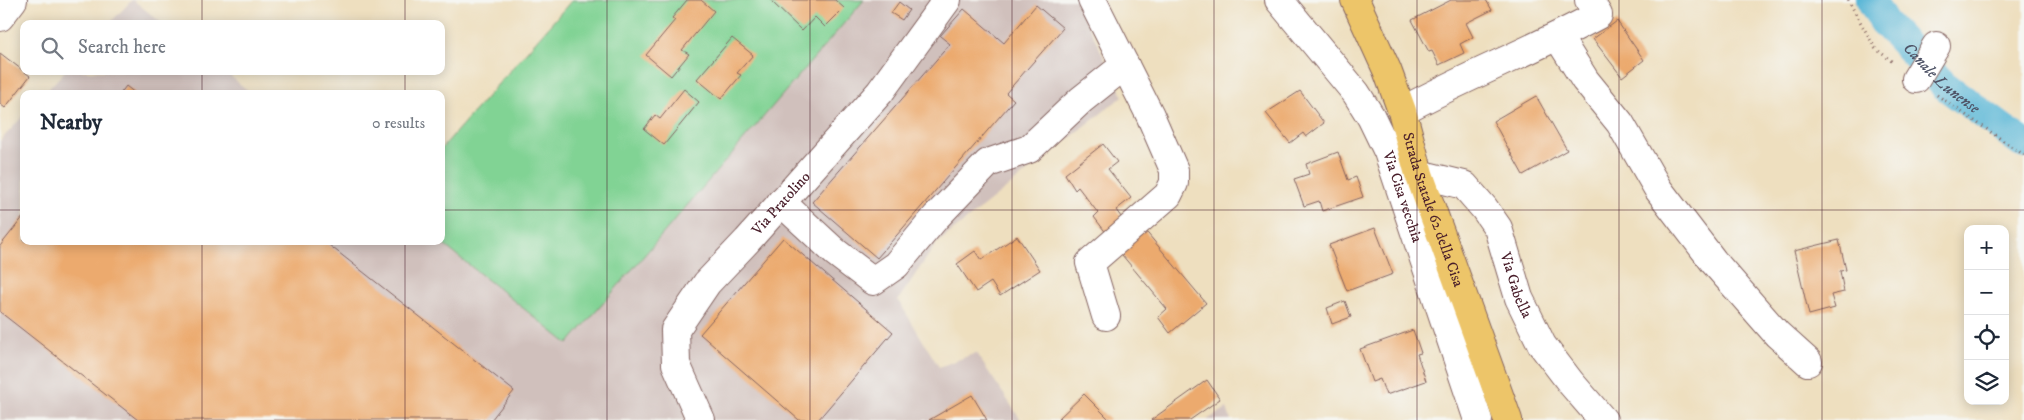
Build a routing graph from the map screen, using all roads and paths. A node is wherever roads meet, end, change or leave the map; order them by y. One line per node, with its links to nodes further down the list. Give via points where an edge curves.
1 (13, 0): 7 (street)
2 (947, 0): 14 (street, Via Pratolino, via 880,92)
3 (1092, 0): 10 (street)
4 (1279, 0): 18 (street, Via Cisa vecchia, via 1356,93 1388,152)
5 (1355, 0): 12 (main road, Strada Statale 62 della Cisa)
6 (1589, 0): 8 (street, via 1598,16)
7 (0, 16)
8 (1558, 37): 12 (street, via 1442,89); 16 (street, via 1585,80 1620,123 1658,189 1714,262 1777,334)
9 (1936, 46): 11 (street)
10 (1125, 65): 14 (street, via 1081,100 1029,150 988,163 896,265 873,281 834,252); 15 (street, via 1174,170 1174,183 1168,194 1090,263)
11 (1916, 79)
12 (1402, 111): 13 (main road, Strada Statale 62 della Cisa)
13 (1419, 174): 19 (main road, Strada Statale 62 della Cisa); 20 (street, Via Gabella, via 1464,185 1484,208 1498,228 1519,298 1542,344)
14 (781, 202): 17 (street, Via Pratolino, via 707,283 675,330 676,364)
15 (1106, 316)
16 (1808, 362)
17 (701, 420)
18 (1478, 420)
19 (1508, 420)
20 (1603, 420)

